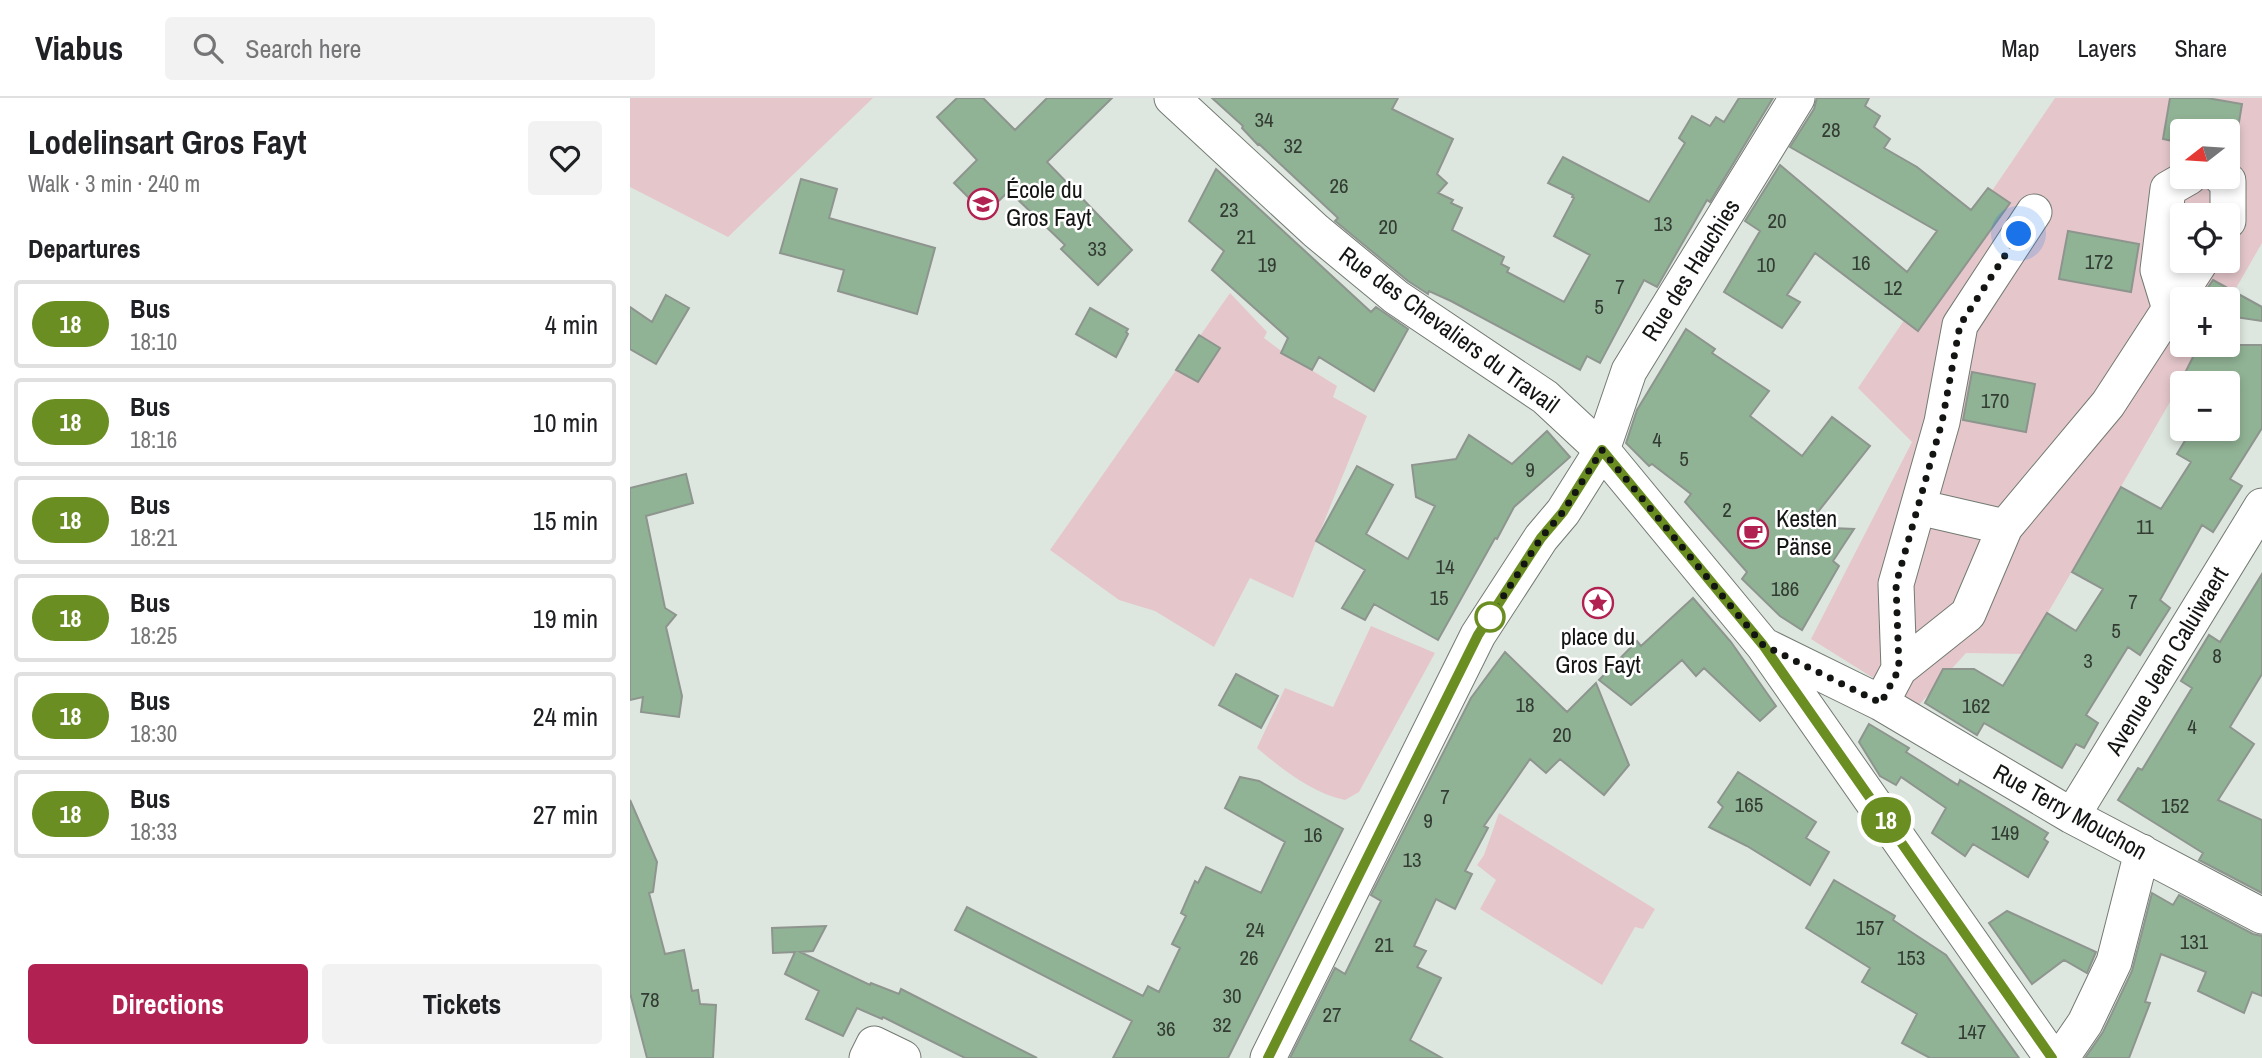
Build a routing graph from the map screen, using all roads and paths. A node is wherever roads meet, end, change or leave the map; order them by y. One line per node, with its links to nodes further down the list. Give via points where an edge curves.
1 (1172, 98): 7 (street, Rue des Chevaliers du Travail, via 1386,289 1545,397)
2 (1797, 98): 7 (street, Rue des Hauchies, via 1629,371)
3 (2170, 188): 6 (street, via 2158,270)
4 (2034, 212): 9 (street, via 1960,325 1942,422)
5 (2192, 273): 6 (street)
6 (2169, 306): 10 (street, via 2108,404)
7 (1602, 450): 11 (street, Rue des Chevaliers du Travail); 19 (street, Rue des Hauchies, via 1478,635)
8 (2262, 506): 14 (street, Avenue Jean Caluiwaert)
9 (1918, 507): 10 (street); 12 (street, via 1896,584)
10 (2005, 527): 12 (street, via 1968,614)
11 (1763, 645): 13 (street, Rue Terry Mouchon); 20 (street, Rue des Chevaliers du Travail)
12 (1899, 669): 13 (street)
13 (1881, 703): 14 (street, Rue Terry Mouchon)
14 (2072, 816): 15 (street, Rue Terry Mouchon)
15 (2142, 852): 16 (street, Rue Terry Mouchon); 21 (street, via 2113,962 2085,1023)
16 (2262, 916)
17 (867, 1058): 18 (street, via 874,1044)
18 (902, 1058)
19 (1268, 1058)
20 (2052, 1058)
21 (2061, 1058)

